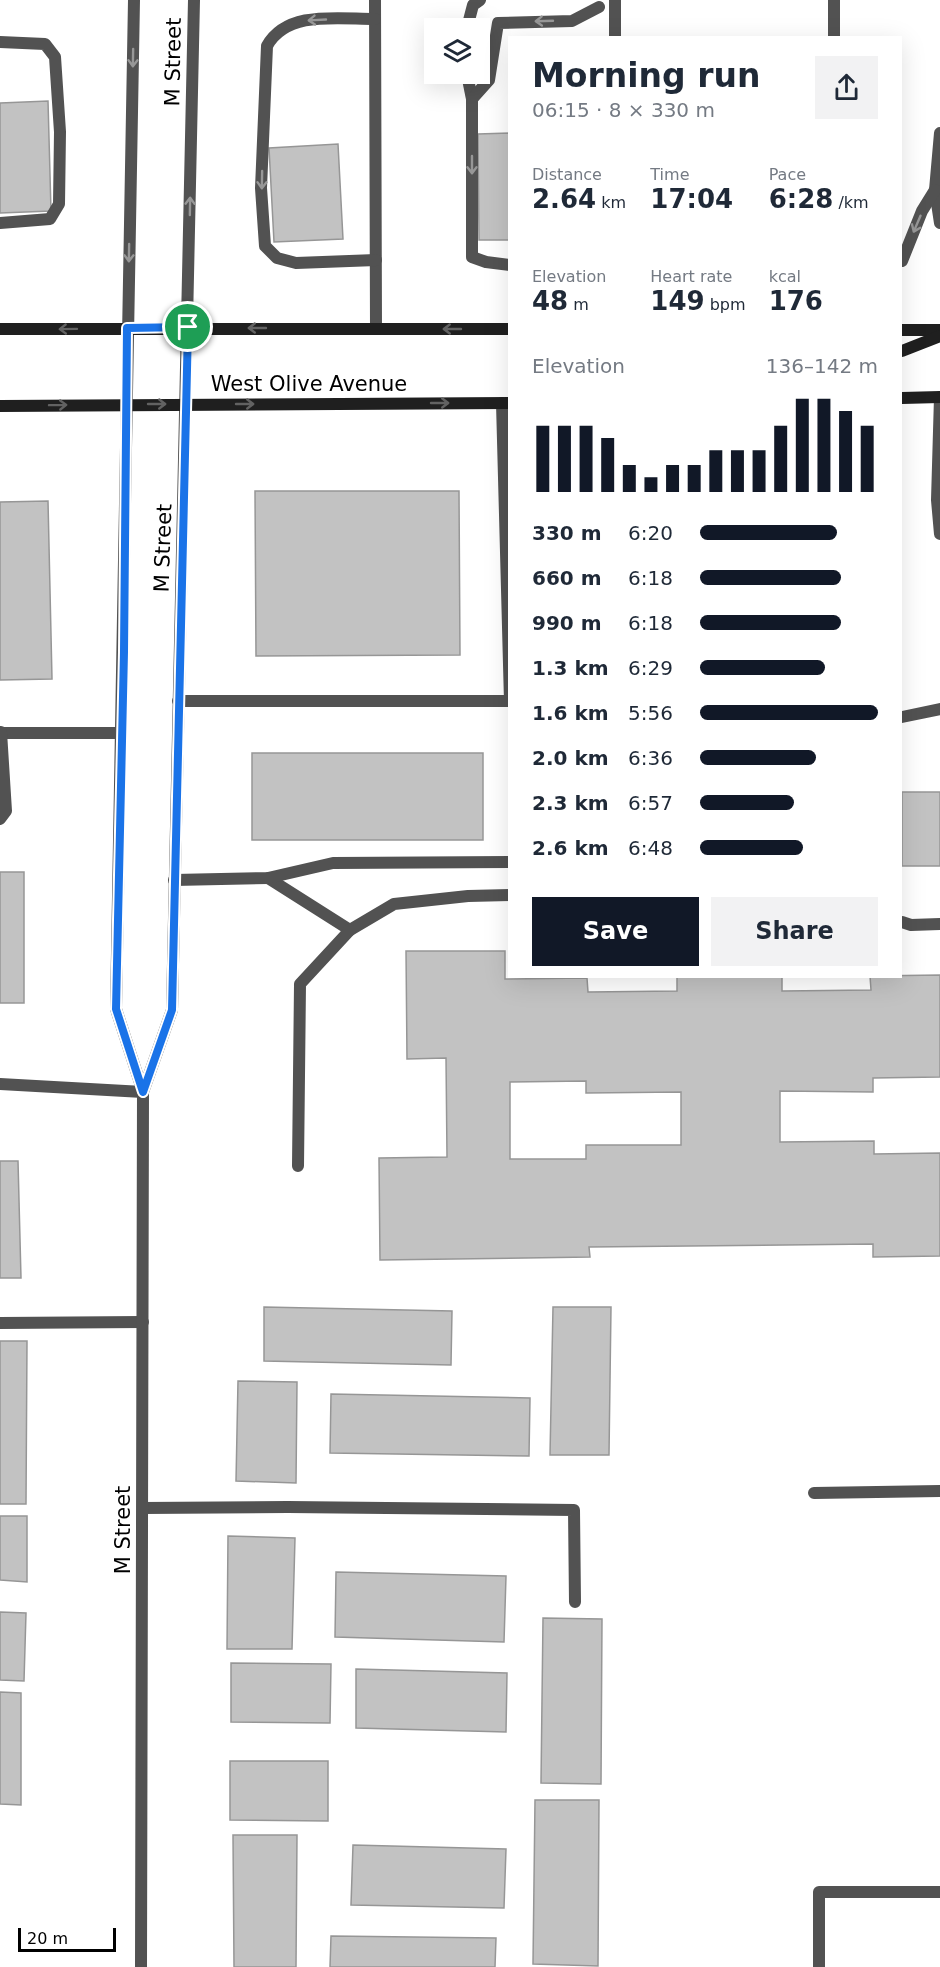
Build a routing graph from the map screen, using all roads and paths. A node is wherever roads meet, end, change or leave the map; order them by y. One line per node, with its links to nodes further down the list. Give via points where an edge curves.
1 (134, 0): 23 (street, M Street, one-way to 23)
2 (194, 0): 22 (street, M Street, one-way to 2)
3 (375, 0): 9 (street)
4 (480, 0): 8 (street, via 473,5)
5 (834, 0): 11 (street)
6 (593, 3): 7 (street); 14 (street, one-way to 14, via 572,21 498,23 489,80)
7 (615, 3): 10 (street)
8 (470, 18)
9 (375, 19): 19 (street); 19 (street, one-way to 19, via 313,20 288,24 274,33 267,46 261,188 265,246 277,258 296,263)
10 (615, 36)
11 (834, 36)
12 (0, 42): 17 (street, via 45,44 55,57 60,132 59,204 50,219)
13 (469, 84): 14 (street)
14 (472, 99): 21 (street, one-way to 21, via 472,257)
15 (940, 133): 16 (street)
16 (935, 190): 18 (street); 20 (street, one-way to 20)
17 (0, 223)
18 (940, 224)
19 (376, 260): 24 (street)
20 (902, 261)
21 (508, 266)
22 (188, 327): 23 (main road); 24 (main road, one-way to 22); 35 (street, M Street)
23 (127, 328): 25 (main road, one-way to 25); 34 (street, M Street)
24 (376, 328): 26 (main road, one-way to 24)
25 (0, 329)
26 (508, 329)
27 (902, 330): 28 (main road)
28 (940, 330)
29 (940, 336): 30 (main road)
30 (902, 351)
31 (940, 397): 32 (main road); 37 (street)
32 (902, 398)
33 (506, 403): 35 (main road, West Olive Avenue, one-way to 33); 38 (street)
34 (127, 404): 35 (main road, West Olive Avenue, one-way to 35); 36 (main road, West Olive Avenue, one-way to 34); 44 (street, M Street)
35 (186, 404): 39 (street, M Street)
36 (0, 406)
37 (940, 534)
38 (508, 552)
39 (178, 701): 40 (street); 48 (street, M Street)
40 (508, 701)
41 (940, 709): 42 (street)
42 (902, 717)
43 (1, 732): 44 (street); 45 (street, via 6,810)
44 (122, 733): 54 (street, M Street, via 116,1009)
45 (0, 819)
46 (508, 862): 47 (street, via 333,863)
47 (268, 878): 48 (street); 52 (street)
48 (174, 880): 54 (street, M Street, via 172,1010)
49 (508, 895): 52 (street, via 394,904)
50 (902, 922): 51 (street)
51 (940, 924)
52 (350, 930): 55 (street, via 300,984)
53 (0, 1084): 54 (street)
54 (143, 1092): 56 (street, M Street)
55 (298, 1166)
56 (143, 1322): 57 (street); 60 (street, M Street)
57 (0, 1323)
58 (940, 1491): 59 (street)
59 (814, 1493)
60 (143, 1508): 61 (street, via 574,1510); 63 (street, M Street)
61 (575, 1602)
62 (940, 1892): 64 (street, via 819,1892)
63 (141, 1967)
64 (819, 1967)

